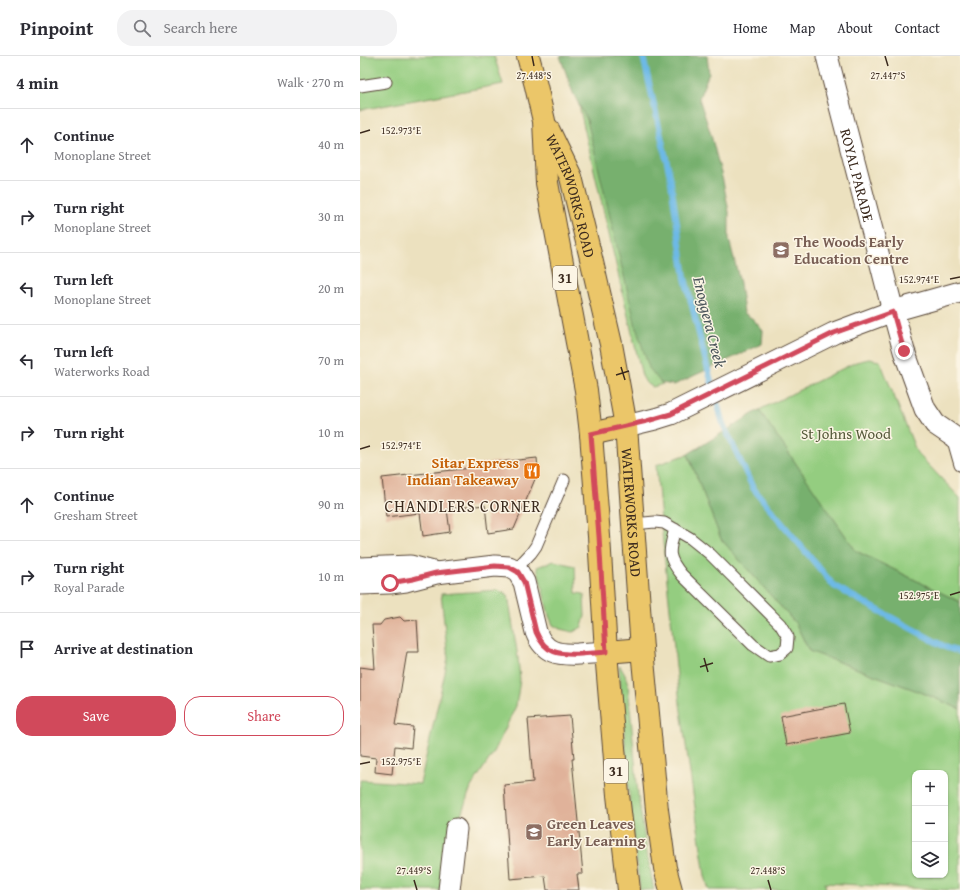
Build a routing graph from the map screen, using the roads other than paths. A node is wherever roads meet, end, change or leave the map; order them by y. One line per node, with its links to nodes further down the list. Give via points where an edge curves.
1 (528, 56): 5 (main road, WATERWORKS ROAD / 31)
2 (827, 56): 7 (street, ROYAL PARADE)
3 (386, 82): 4 (lane)
4 (360, 86)
5 (544, 121): 8 (main road, WATERWORKS ROAD / 31, via 571,177 606,322); 9 (main road, WATERWORKS ROAD / 31, via 546,183 586,390)
6 (960, 292): 7 (street)
7 (893, 312): 8 (street, via 834,333 664,416); 10 (street, ROYAL PARADE, via 925,409 935,424)
8 (626, 426): 9 (main road); 13 (main road, WATERWORKS ROAD / 31)
9 (591, 434): 18 (main road, WATERWORKS ROAD / 31)
10 (956, 438): 11 (lane)
11 (960, 465)
12 (564, 480): 15 (lane, via 536,546)
13 (633, 524): 14 (lane, via 655,522); 17 (main road, WATERWORKS ROAD / 31)
14 (675, 529): 14 (lane, via 670,554 672,562 682,575 754,645 769,656 780,654 788,648 788,637 780,624 710,554)
15 (515, 570): 16 (street, via 499,566 436,573 410,566); 18 (street, via 524,582 536,632 545,647 560,654)
16 (361, 573)
17 (642, 649): 18 (main road); 22 (main road, WATERWORKS ROAD / 31, via 657,810 665,868)
18 (606, 652): 21 (main road, WATERWORKS ROAD / 31)
19 (456, 829): 20 (street)
20 (449, 890)
21 (629, 890)
22 (671, 890)

